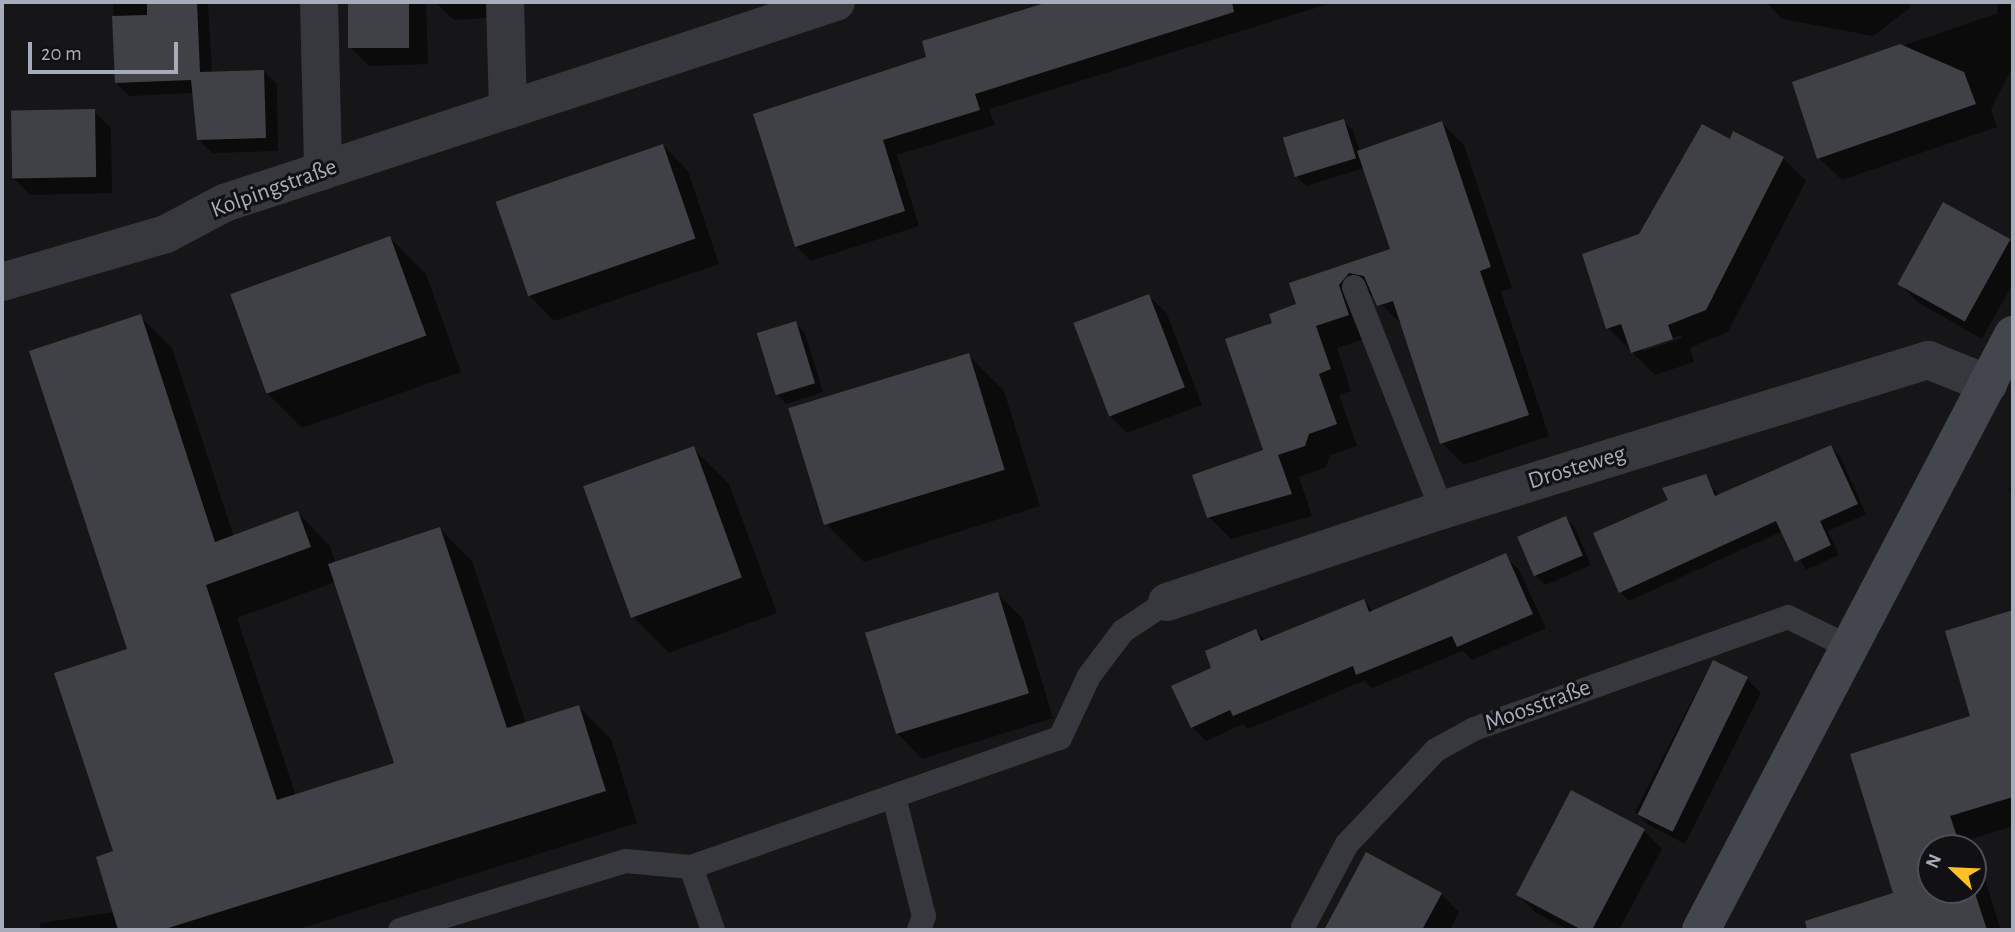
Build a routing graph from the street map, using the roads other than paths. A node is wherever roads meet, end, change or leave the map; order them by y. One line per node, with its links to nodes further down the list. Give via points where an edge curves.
1 (319, 2): 5 (street)
2 (505, 2): 4 (street)
3 (836, 2): 4 (street, Kolpingstraße)
4 (508, 110): 5 (street, Kolpingstraße)
5 (323, 171): 6 (street, Kolpingstraße, via 224,203 166,234)
6 (2, 282)
7 (1354, 287): 10 (lane)
8 (2013, 335): 9 (street)
9 (1988, 384): 10 (street, Drosteweg, via 1928,360); 12 (street)
10 (1442, 510): 11 (street, Drosteweg)
11 (1167, 602): 13 (lane, via 1123,632 1089,676 1060,738)
12 (1849, 647): 15 (lane, Moosstraße, via 1788,617 1474,729 1436,750 1347,844); 19 (street)
13 (894, 797): 14 (lane); 18 (lane, via 924,916)
14 (691, 867): 16 (lane, via 626,861); 17 (lane)
15 (1303, 926)
16 (400, 930)
17 (713, 930)
18 (919, 930)
19 (1701, 930)

